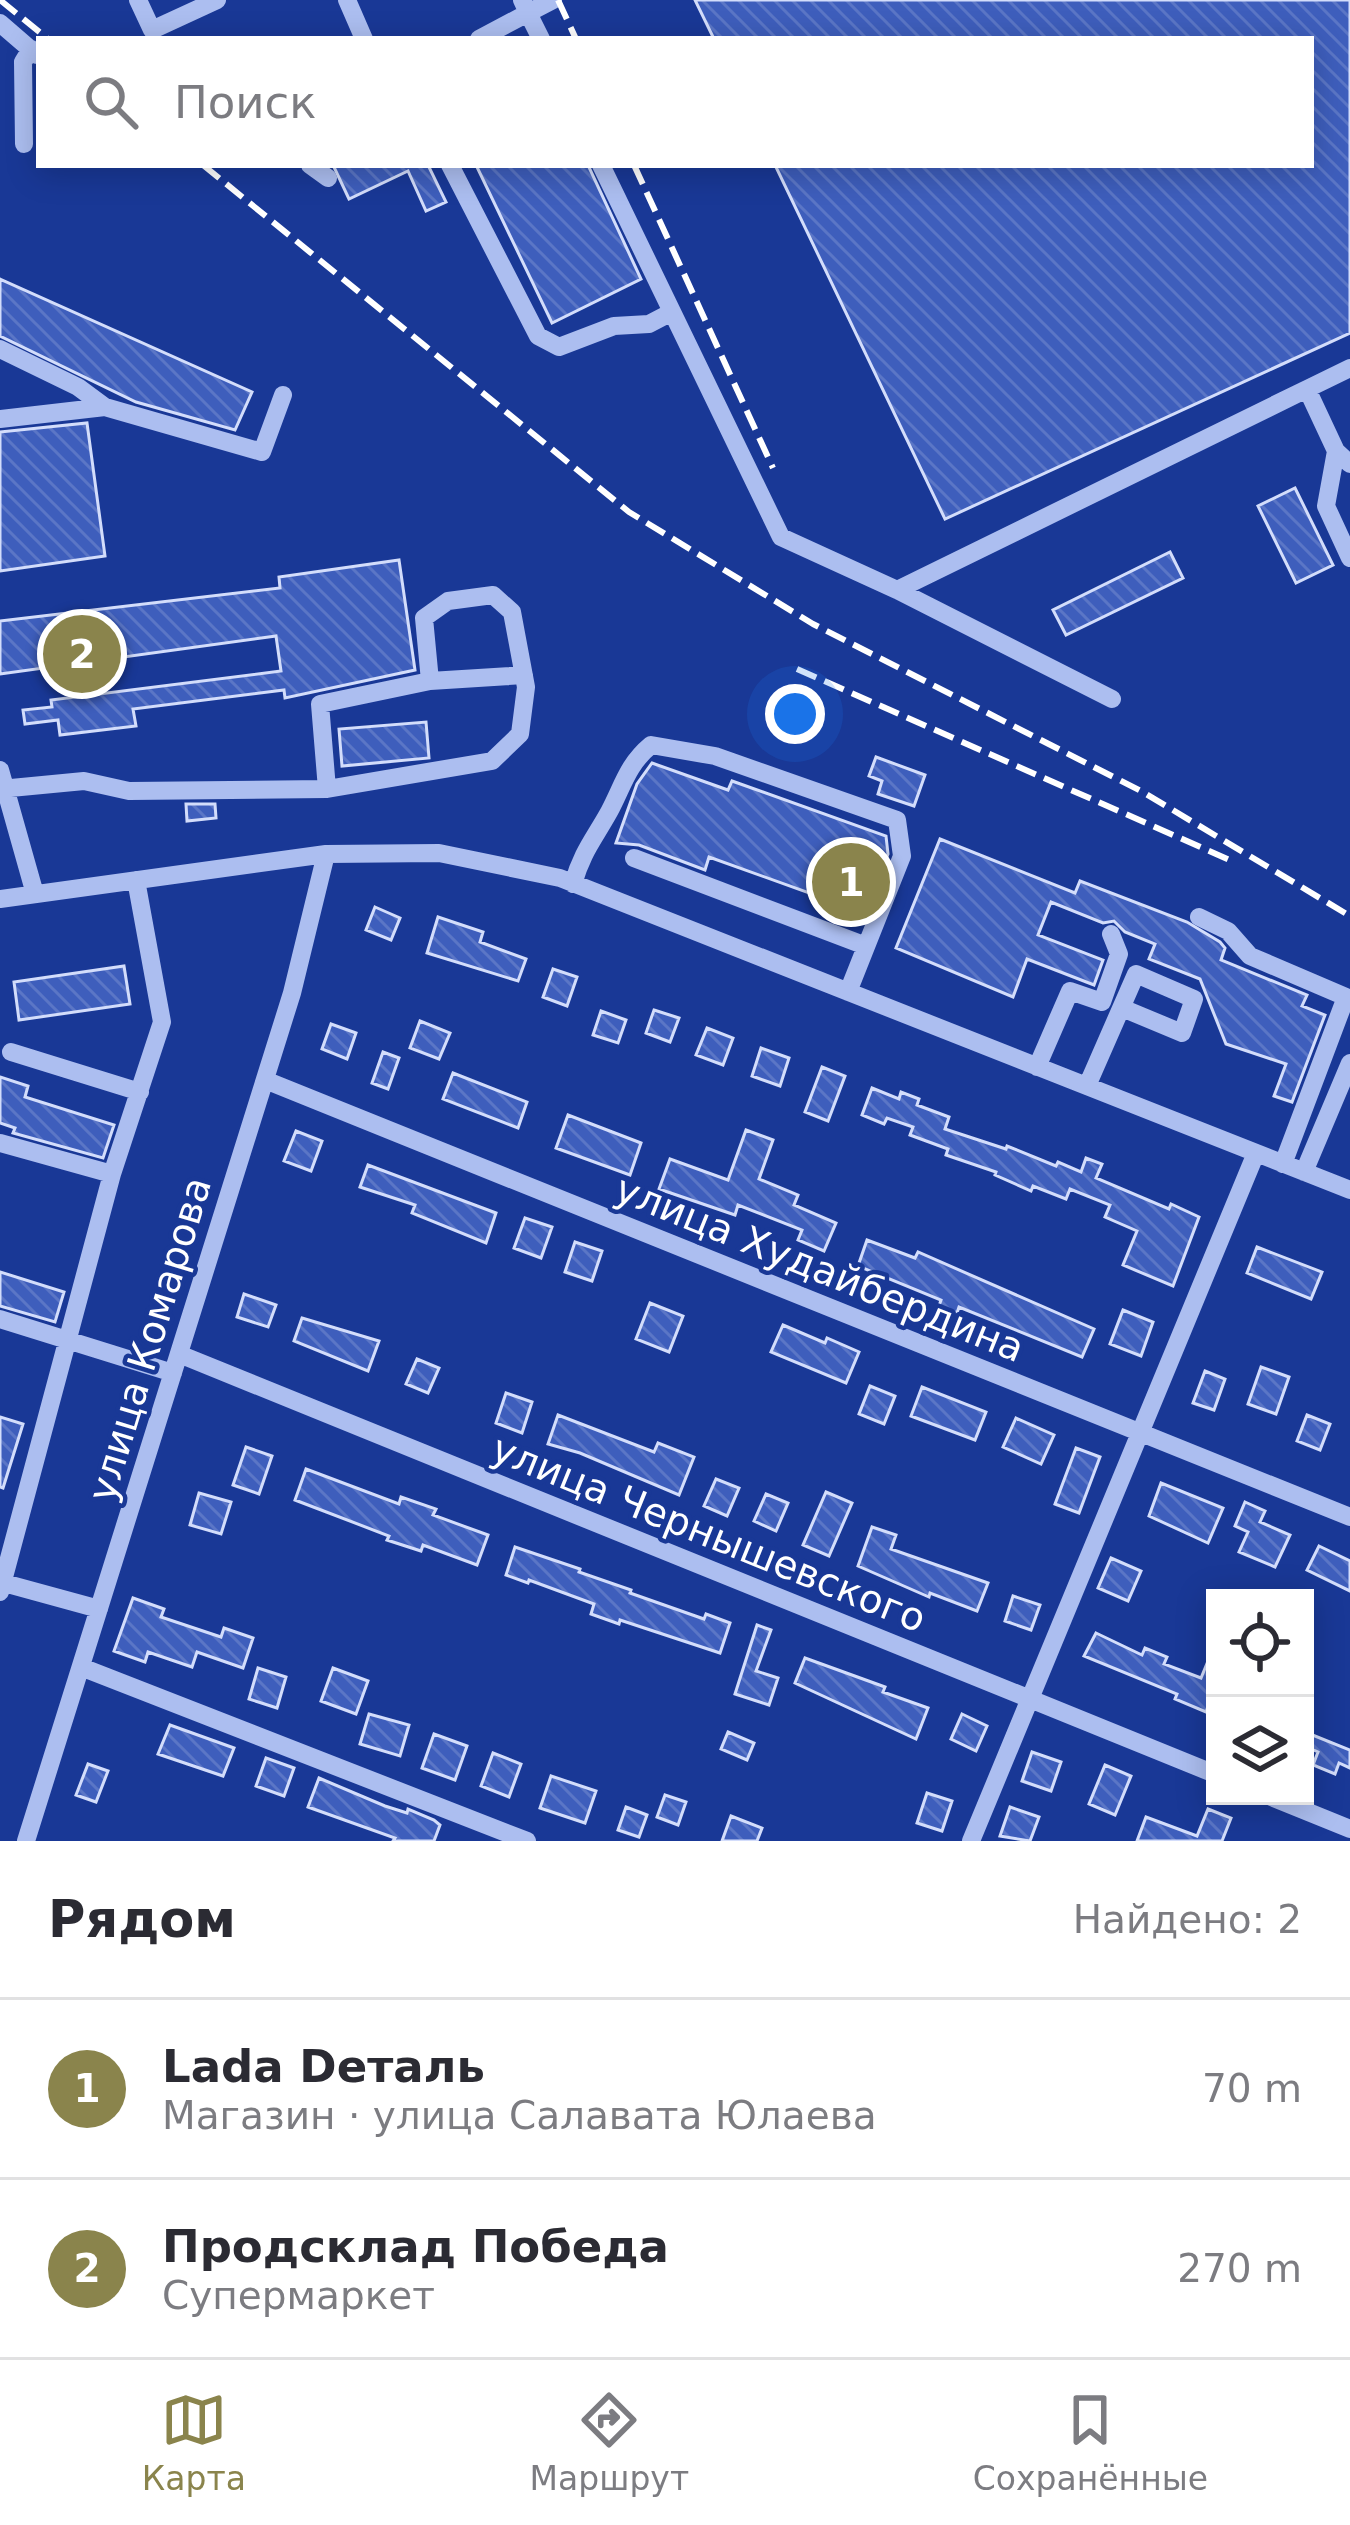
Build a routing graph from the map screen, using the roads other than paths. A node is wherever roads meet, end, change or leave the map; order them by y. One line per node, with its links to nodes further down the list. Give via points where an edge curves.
1 (138, 0): 2 (street, via 152,30)
2 (217, 0)
3 (347, 0): 7 (street)
4 (553, 0): 5 (street)
5 (525, 6): 8 (street); 9 (street)
6 (0, 23): 10 (street)
7 (363, 36)
8 (483, 36)
9 (540, 36)
10 (35, 53): 11 (street, via 22,62)
11 (24, 144)
12 (314, 168): 15 (street)
13 (452, 168): 16 (street, via 538,336 559,347)
14 (603, 168): 16 (street)
15 (328, 178)
16 (672, 312): 25 (street, via 782,537)
17 (0, 349): 21 (street)
18 (1350, 368): 19 (street)
19 (1307, 388): 23 (street); 25 (street)
20 (283, 395): 21 (street, via 262,452)
21 (105, 407): 22 (street)
22 (0, 419)
23 (1343, 458): 24 (street, via 1326,506)
24 (1350, 558)
25 (897, 590): 28 (street)
26 (524, 675): 27 (street); 27 (street, via 512,612 493,595 448,601 424,618); 30 (street, via 520,734 492,761)
27 (430, 681): 30 (street, via 320,704)
28 (1112, 699)
29 (2, 782): 30 (street); 35 (street)
30 (327, 789)
31 (326, 854): 33 (street); 34 (street, via 439,853); 45 (street, улица Комарова)
32 (634, 858): 39 (street)
33 (136, 880): 35 (street); 47 (street, via 161,1022)
34 (573, 884): 39 (street, via 631,761 651,746 715,756 897,820 902,856); 40 (street)
35 (35, 894): 36 (street)
36 (0, 899)
37 (1198, 917): 52 (street, via 1228,931 1250,956 1346,998)
38 (1111, 934): 44 (street, via 1119,954 1102,1002 1070,991)
39 (866, 946): 40 (street)
40 (848, 992): 44 (street)
41 (1122, 1008): 46 (street)
42 (11, 1052): 47 (street)
43 (1350, 1063): 48 (street)
44 (1037, 1066): 46 (street)
45 (265, 1080): 58 (street, улица Комарова); 59 (street, улица Худайбердина)
46 (1087, 1086): 51 (street)
47 (140, 1092): 54 (street)
48 (1331, 1108): 49 (street); 53 (street)
49 (1350, 1117)
50 (0, 1143): 54 (street)
51 (1256, 1153): 52 (street); 59 (street)
52 (1283, 1164): 53 (street)
53 (1304, 1172): 55 (street)
54 (112, 1174): 57 (street)
55 (1350, 1190)
56 (0, 1319): 57 (street, улица Чернышевского)
57 (69, 1341): 58 (street, улица Чернышевского); 61 (street)
58 (176, 1364): 62 (street, улица Комарова); 64 (street, улица Чернышевского)
59 (1139, 1432): 60 (street, улица Худайбердина); 64 (street)
60 (1350, 1517)
61 (1, 1586): 62 (street)
62 (99, 1609): 63 (street, улица Комарова)
63 (81, 1667): 68 (street, улица Комарова); 69 (street)
64 (1027, 1698): 65 (street, улица Чернышевского); 70 (street)
65 (1206, 1770)
66 (1291, 1805): 67 (street)
67 (1350, 1829)
68 (26, 1841)
69 (527, 1841)
70 (971, 1841)

